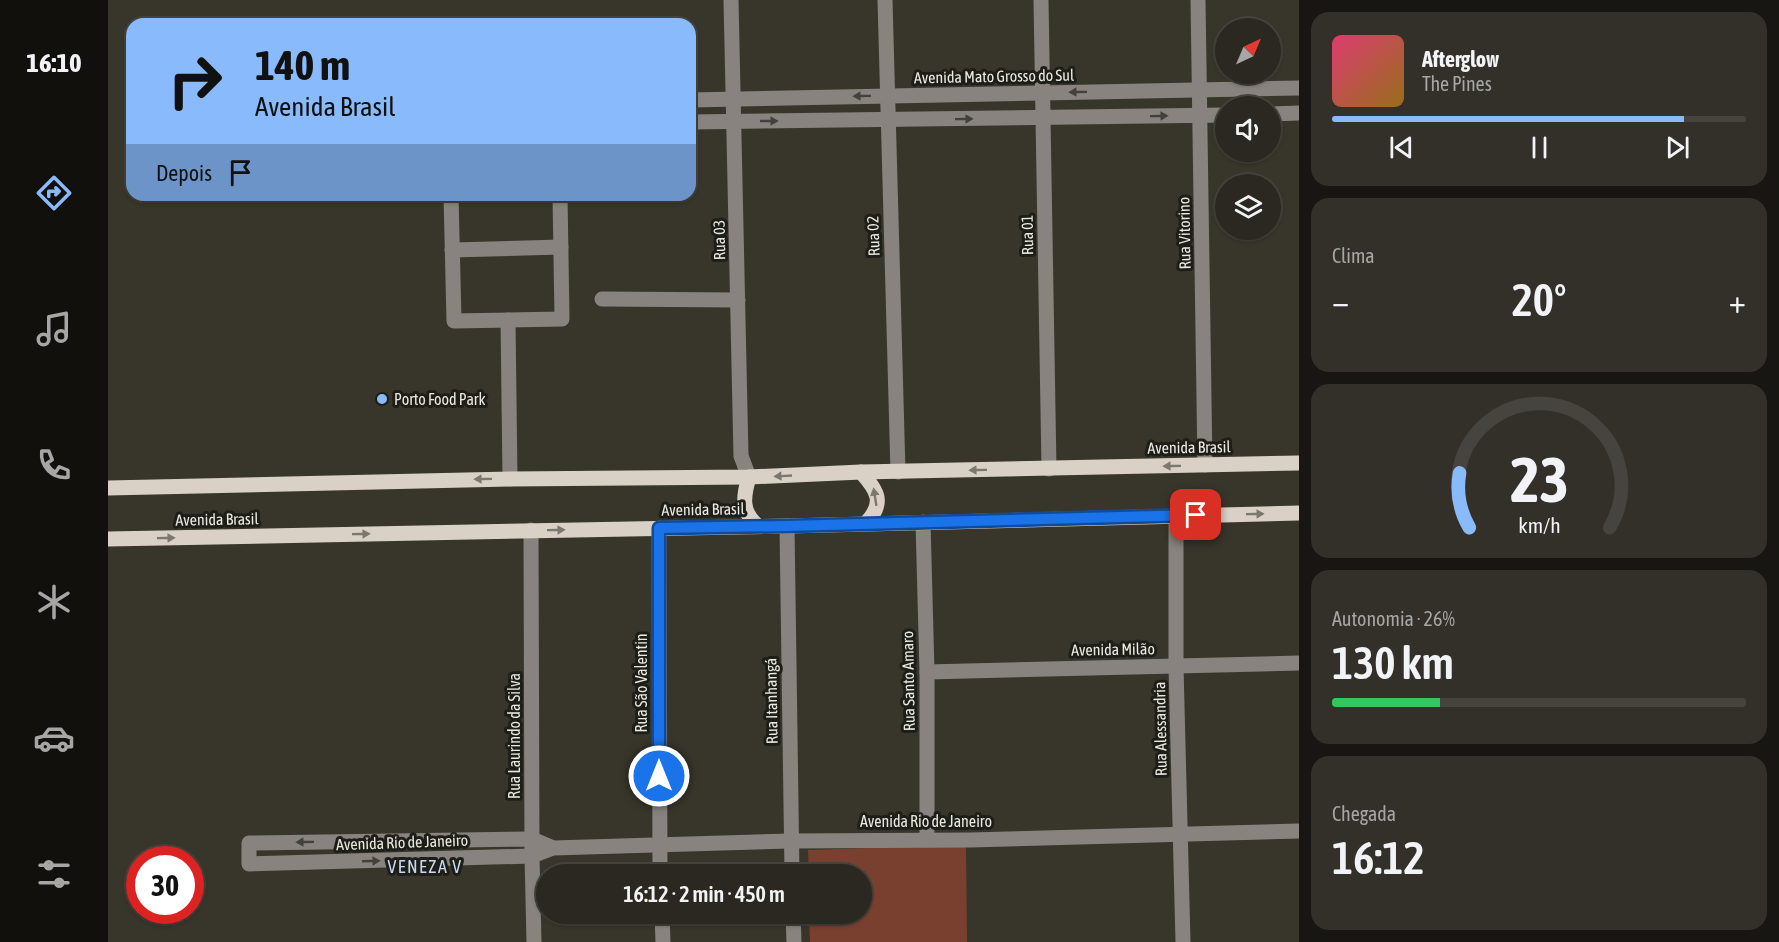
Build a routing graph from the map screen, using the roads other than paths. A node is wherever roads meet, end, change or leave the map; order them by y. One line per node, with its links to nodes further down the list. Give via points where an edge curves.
1 (731, 0): 9 (street, Rua 03)
2 (885, 0): 8 (street, Rua 02)
3 (1041, 0): 7 (street, Rua 01)
4 (1198, 0): 6 (street, Rua Vitorino)
5 (1299, 88): 6 (street, Avenida Mato Grosso do Sul)
6 (1199, 89): 7 (street, Avenida Mato Grosso do Sul, one-way to 7); 13 (street, Rua Vitorino)
7 (1043, 93): 8 (street, Avenida Mato Grosso do Sul); 15 (street, Rua 01)
8 (887, 96): 9 (street, Avenida Mato Grosso do Sul, one-way to 9); 16 (street, Rua 02)
9 (734, 99): 10 (street, Avenida Mato Grosso do Sul); 18 (street, Rua 03)
10 (696, 100)
11 (1299, 113): 12 (street)
12 (1281, 114)
13 (1200, 115): 14 (street); 15 (street, one-way to 13); 27 (street, Rua Vitorino)
14 (1215, 115)
15 (1043, 118): 16 (street, one-way to 15); 28 (street, Rua 01)
16 (888, 120): 18 (street, one-way to 16); 30 (street, Rua 02)
17 (696, 122): 18 (street)
18 (734, 122): 24 (street, Rua 03)
19 (451, 201): 22 (street)
20 (560, 201): 21 (street)
21 (561, 247): 22 (street); 25 (street, via 562,319)
22 (452, 250): 25 (street, via 454,321)
23 (602, 299): 24 (street)
24 (738, 300): 31 (street, Rua 03, via 741,456)
25 (508, 320): 32 (street)
26 (1299, 463): 27 (main road, Avenida Brasil)
27 (1205, 465): 28 (main road, Avenida Brasil, one-way to 28)
28 (1049, 469): 30 (main road, Avenida Brasil, one-way to 30)
29 (861, 472): 30 (main road, Avenida Brasil); 31 (main road, Avenida Brasil, one-way to 31); 37 (main road, one-way to 29, via 878,501 873,485)
30 (898, 472)
31 (749, 477): 32 (main road, Avenida Brasil); 38 (main road, via 744,506)
32 (510, 479): 33 (main road, Avenida Brasil, one-way to 33)
33 (108, 488)
34 (1299, 513): 35 (main road, Avenida Brasil, one-way to 34)
35 (1176, 516): 36 (main road, Avenida Brasil); 44 (street, Rua Alessandria)
36 (923, 522): 37 (main road, Avenida Brasil); 45 (street, Rua Santo Amaro)
37 (866, 523): 39 (main road, Avenida Brasil)
38 (758, 526): 39 (main road, Avenida Brasil); 40 (main road, Avenida Brasil)
39 (787, 526): 50 (street, Rua Itanhangá)
40 (659, 528): 41 (main road, Avenida Brasil, one-way to 40); 51 (street, Rua São Valentin)
41 (531, 530): 42 (main road, Avenida Brasil, one-way to 41); 48 (street, Rua Laurindo da Silva)
42 (108, 539)
43 (1299, 663): 44 (street, Avenida Milão)
44 (1176, 666): 45 (street, Avenida Milão); 47 (street, Rua Alessandria)
45 (927, 672): 49 (street, Rua Santo Amaro)
46 (1299, 831): 47 (street, Avenida Rio de Janeiro)
47 (1180, 833): 49 (street, Avenida Rio de Janeiro); 61 (street, Rua Alessandria)
48 (532, 839): 52 (street, Avenida Rio de Janeiro); 53 (street, Rua Laurindo da Silva); 53 (street, Avenida Rio de Janeiro, one-way to 53, via 249,843 249,864)
49 (927, 839): 50 (street, Avenida Rio de Janeiro)
50 (790, 841): 51 (street, Avenida Rio de Janeiro); 55 (street, Rua Itanhangá)
51 (659, 844): 52 (street, Avenida Rio de Janeiro); 54 (street, Rua São Valentin)
52 (554, 848): 53 (street, Avenida Rio de Janeiro)
53 (532, 856): 58 (street, Rua Laurindo da Silva)
54 (660, 864)
55 (791, 864)
56 (662, 924): 59 (street)
57 (793, 924): 60 (street)
58 (534, 942)
59 (663, 942)
60 (794, 942)
61 (1183, 942)

